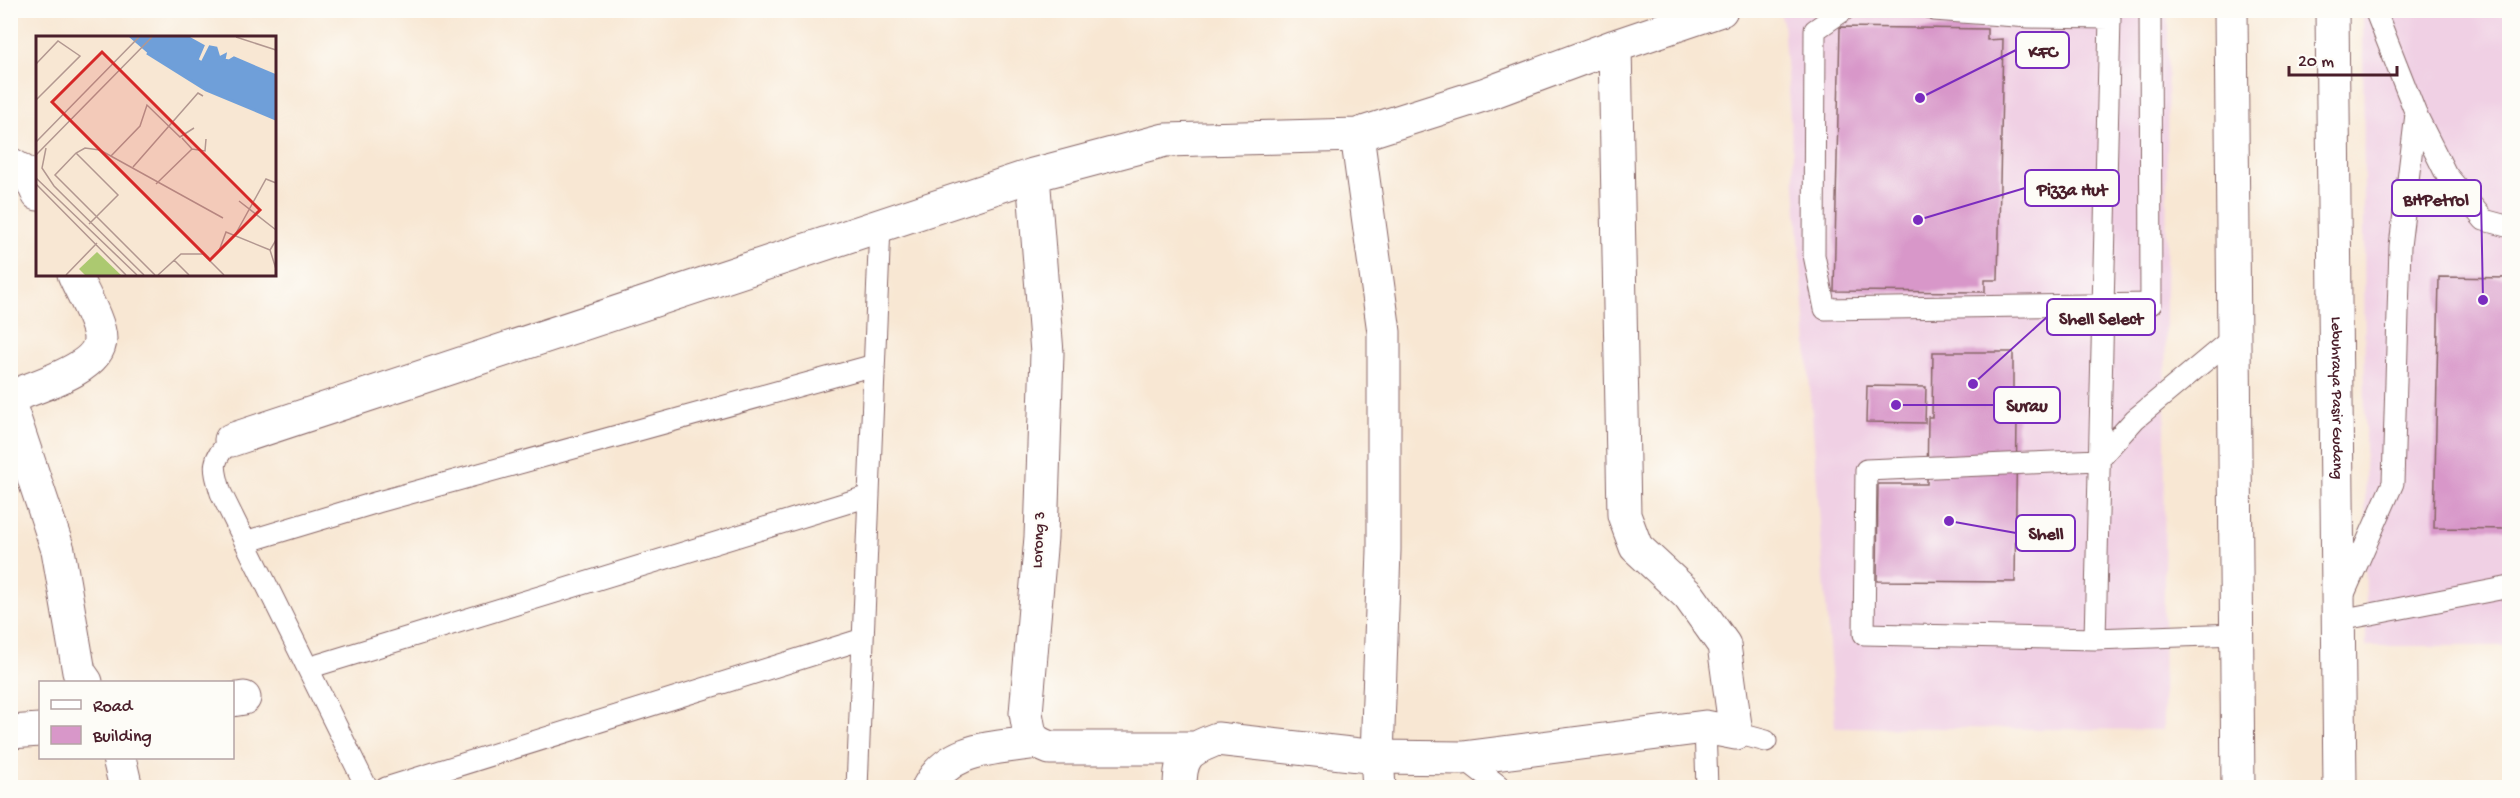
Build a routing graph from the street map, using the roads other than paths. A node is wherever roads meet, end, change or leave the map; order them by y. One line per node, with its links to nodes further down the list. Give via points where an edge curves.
1 (1721, 10): 9 (main road)
2 (1844, 10): 18 (lane, via 1815,30 1814,255 1825,309)
3 (1934, 10): 8 (lane, via 2029,16)
4 (2150, 10): 18 (lane, via 2151,304)
5 (2231, 10): 19 (main road)
6 (2332, 10): 28 (main road, Lebuhraya Pasir Gudang)
7 (2375, 10): 10 (lane)
8 (2110, 14): 18 (lane)
9 (1615, 46): 11 (main road, via 1486,94); 34 (main road, via 1624,515 1636,547 1689,597 1724,645 1751,737)
10 (2416, 114): 16 (lane, via 2446,174 2484,220); 28 (lane, via 2400,246 2393,483)
11 (1357, 135): 13 (main road, via 1165,140); 41 (main road, via 1384,332)
12 (10, 164): 14 (main road, via 30,176)
13 (1033, 176): 15 (main road); 37 (main road, Lorong 3, via 1047,353 1041,537 1026,713 1030,735)
14 (36, 190)
15 (880, 226): 20 (lane); 23 (main road)
16 (2510, 227)
17 (75, 276): 21 (main road, via 98,327 96,355 81,368)
18 (2101, 304): 24 (lane)
19 (2235, 336): 24 (lane, via 2135,419); 29 (main road)
20 (874, 365): 25 (lane); 26 (lane)
21 (10, 397)
22 (10, 406): 33 (main road, via 58,550 79,672)
23 (231, 440): 26 (lane, via 217,455 214,471)
24 (2098, 460): 31 (lane); 31 (lane, via 1866,470 1864,634)
25 (869, 496): 30 (lane); 32 (lane)
26 (245, 542): 32 (lane)
27 (2510, 587): 28 (lane)
28 (2339, 612): 51 (main road, Lebuhraya Pasir Gudang)
29 (2237, 634): 31 (lane); 50 (main road)
30 (863, 639): 44 (lane); 45 (lane)
31 (2095, 639)
32 (308, 668): 43 (lane)
33 (85, 681)
34 (1705, 727): 39 (main road); 49 (lane)
35 (39, 730): 36 (main road)
36 (10, 732)
37 (1036, 742): 38 (main road, via 1050,748); 46 (main road, via 954,758)
38 (1194, 748): 41 (main road, via 1217,739); 47 (main road, via 1180,768)
39 (1463, 758): 41 (main road); 48 (lane)
40 (119, 759): 42 (main road)
41 (1378, 772)
42 (126, 788)
43 (367, 788)
44 (386, 788)
45 (857, 788)
46 (928, 788)
47 (1180, 788)
48 (1502, 788)
49 (1707, 788)
50 (2238, 788)
51 (2340, 788)

